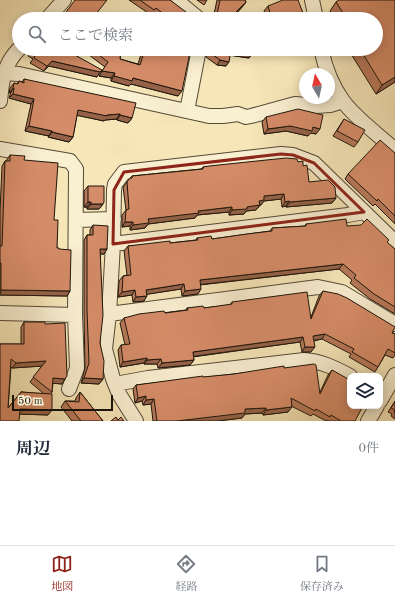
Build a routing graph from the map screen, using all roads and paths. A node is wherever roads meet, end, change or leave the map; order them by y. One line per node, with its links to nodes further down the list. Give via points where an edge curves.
1 (64, 0): 4 (street)
2 (176, 0): 5 (street)
3 (312, 0): 6 (street)
4 (53, 12)
5 (192, 12)
6 (315, 12)
7 (12, 56): 10 (street)
8 (198, 56): 13 (street)
9 (323, 56): 12 (street, via 332,83)
10 (4, 73): 11 (street); 13 (street, via 20,74)
11 (0, 101)
12 (342, 101): 13 (street, via 316,106 295,104 246,117 238,114 209,116); 15 (street)
13 (188, 110)
14 (0, 149): 18 (street, via 70,161 76,169)
15 (395, 150)
16 (364, 212): 17 (street, via 314,163 293,155 280,154 124,172 115,184); 19 (street); 20 (street)
17 (114, 219): 18 (street); 20 (street)
18 (76, 220): 23 (street)
19 (395, 242)
20 (113, 244): 22 (street)
21 (0, 313): 23 (street)
22 (109, 314): 24 (street, via 318,287 342,292); 27 (street, via 105,349)
23 (75, 315): 28 (street, via 77,368)
24 (395, 324)
25 (347, 375): 27 (street, via 313,360 304,360)
26 (395, 375): 29 (street)
27 (115, 384): 31 (street)
28 (69, 389)
29 (383, 393)
30 (374, 409): 32 (street)
31 (136, 421)
32 (368, 421)

